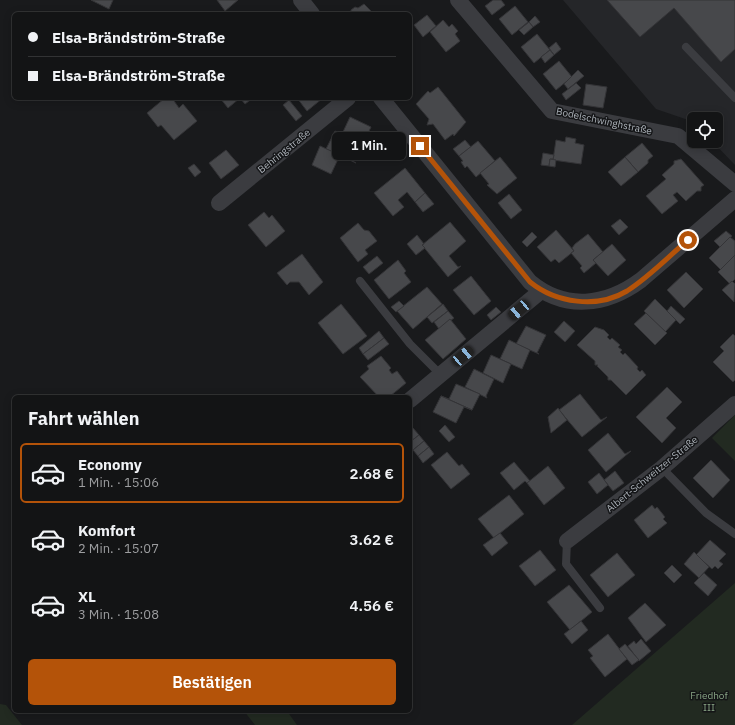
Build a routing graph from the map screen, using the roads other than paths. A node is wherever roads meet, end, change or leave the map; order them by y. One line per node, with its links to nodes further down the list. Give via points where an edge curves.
1 (301, 0): 3 (street)
2 (458, 0): 8 (street, Bodelschwinghstraße, via 552,111 678,136)
3 (310, 12)
4 (686, 47): 5 (lane)
5 (735, 98)
6 (346, 100): 10 (street, Behringstraße)
7 (382, 100): 12 (street, via 530,282)
8 (735, 184)
9 (735, 199): 12 (street, via 626,291 609,298 590,301 556,298)
10 (219, 203)
11 (360, 281): 13 (lane, via 410,344)
12 (541, 291): 13 (street)
13 (441, 375): 14 (street)
14 (412, 398)
15 (735, 404): 16 (street, Albert-Schweitzer-Straße)
16 (662, 468): 17 (lane, via 706,513); 18 (street, Albert-Schweitzer-Straße)
17 (735, 534)
18 (567, 541): 19 (lane, via 566,564)
19 (600, 608)

